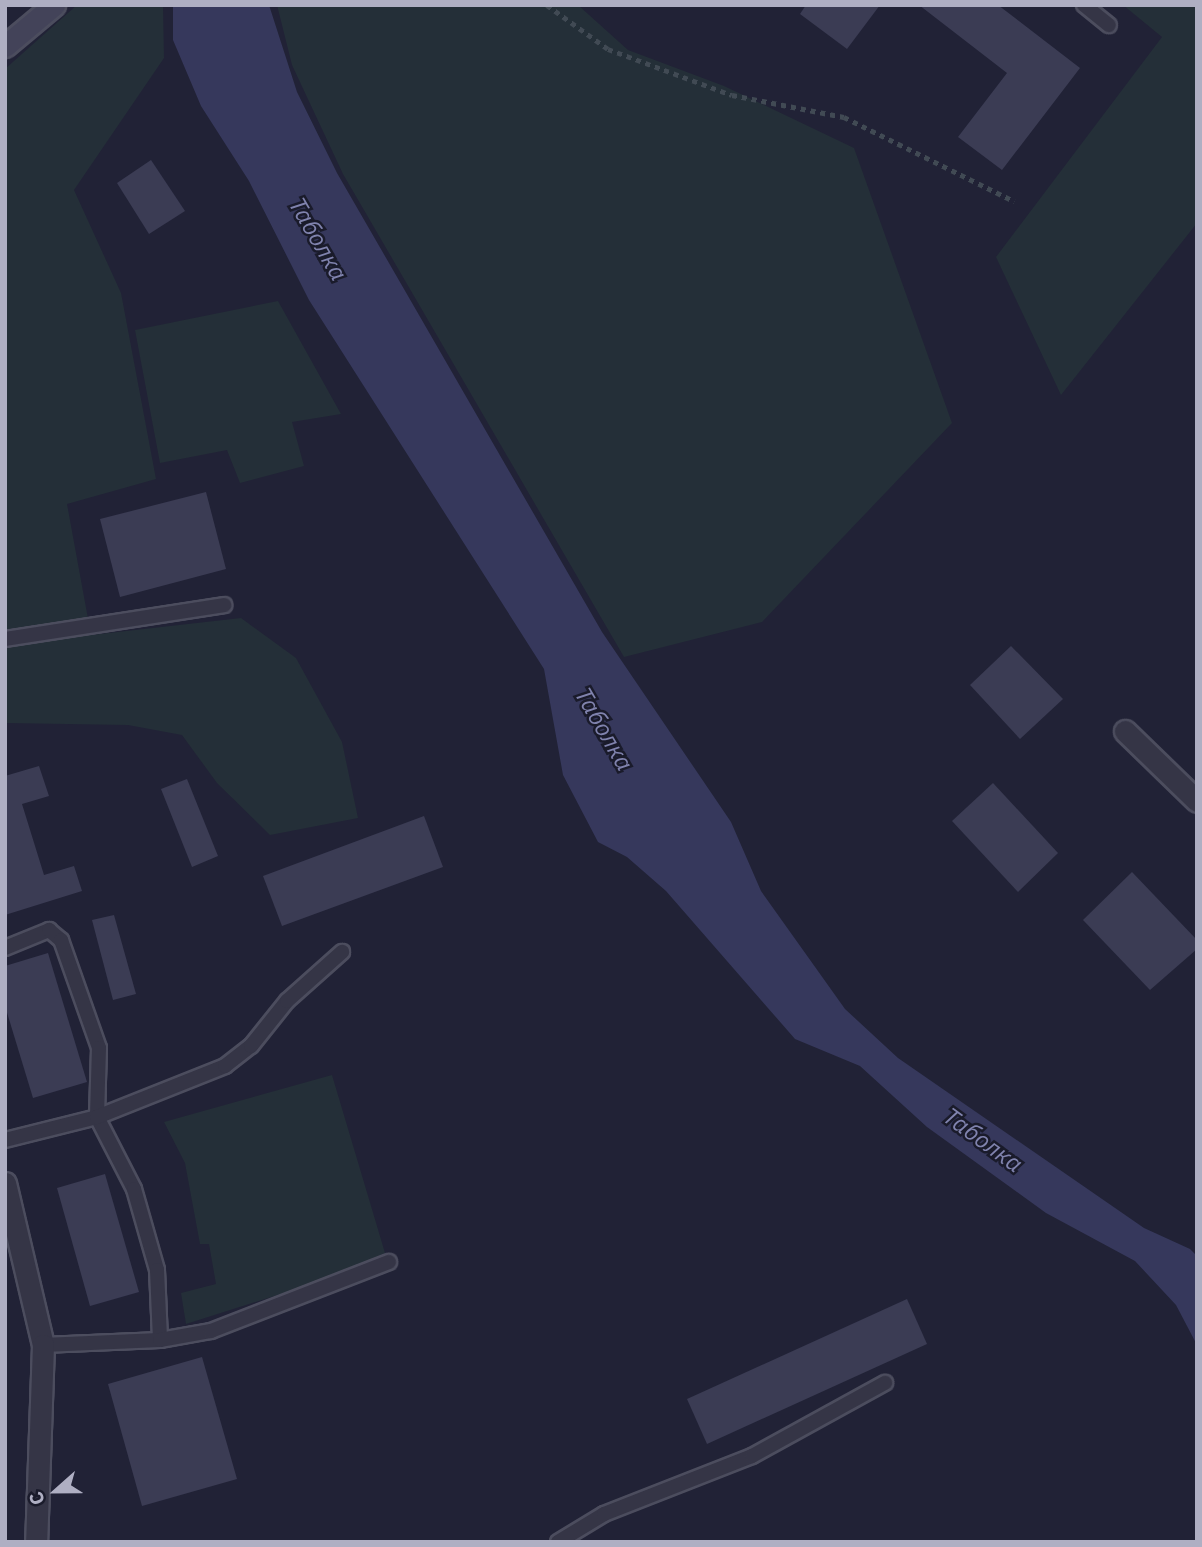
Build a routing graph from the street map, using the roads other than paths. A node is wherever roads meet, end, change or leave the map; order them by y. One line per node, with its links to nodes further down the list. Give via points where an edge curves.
1 (1084, 5): 3 (lane)
2 (49, 9): 4 (street)
3 (1109, 26)
4 (5, 46)
5 (224, 605): 6 (lane)
6 (5, 639)
7 (1125, 731): 8 (street)
8 (1197, 801)
9 (5, 948): 11 (lane, via 49,930 61,940 99,1048)
10 (341, 952): 11 (lane, via 295,993 251,1046 225,1066)
11 (97, 1117): 12 (lane); 15 (lane, via 134,1189 157,1270)
12 (5, 1140)
13 (5, 1183): 16 (street)
14 (389, 1262): 15 (lane, via 211,1331)
15 (160, 1340): 16 (lane)
16 (43, 1345): 18 (street)
17 (886, 1383): 19 (lane, via 752,1455 604,1514)
18 (36, 1542)
19 (558, 1542)

